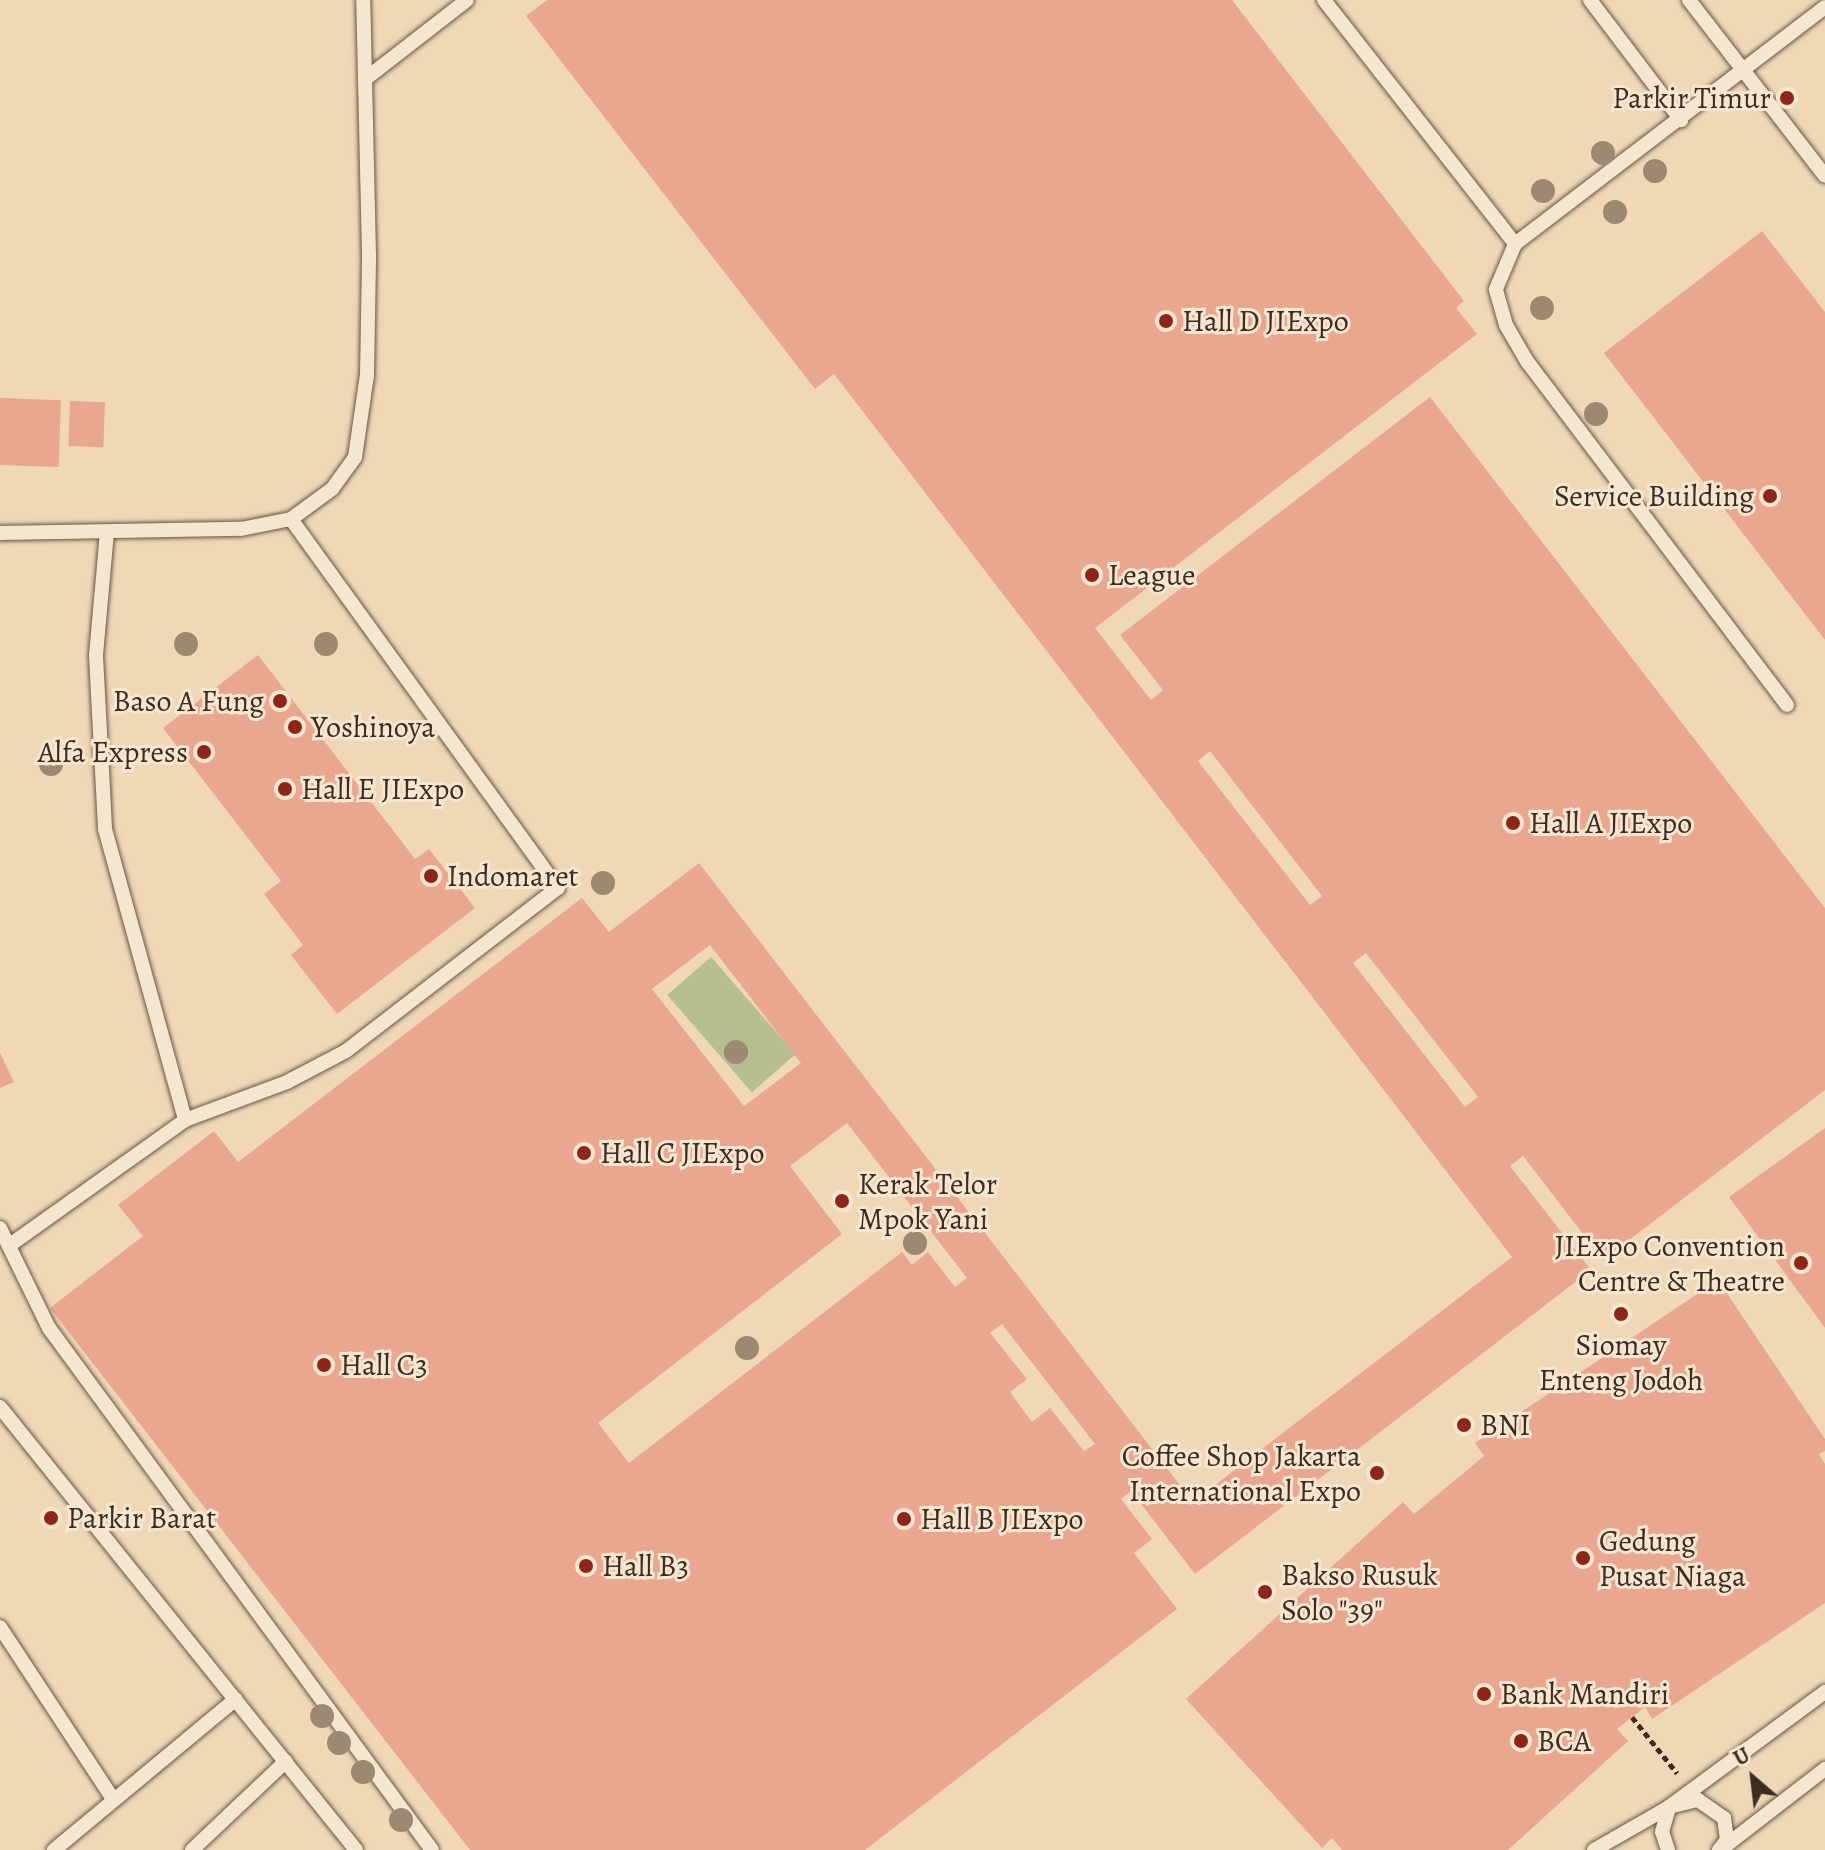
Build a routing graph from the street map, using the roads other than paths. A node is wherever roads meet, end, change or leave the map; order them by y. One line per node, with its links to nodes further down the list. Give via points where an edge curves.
1 (363, 0): 8 (lane)
2 (467, 0): 8 (lane)
3 (1324, 0): 11 (lane)
4 (1590, 0): 9 (lane)
5 (1689, 0): 7 (lane)
6 (1825, 7): 7 (lane)
7 (1745, 68): 9 (lane); 10 (lane)
8 (368, 77): 12 (lane, via 367,375 355,457 332,489)
9 (1681, 120): 11 (lane)
10 (1825, 176)
11 (1515, 244): 15 (lane, via 1496,289 1506,325 1528,363)
12 (291, 519): 13 (lane, via 241,529); 16 (lane, via 558,888 346,1051 287,1082)
13 (107, 532): 14 (lane); 16 (lane, via 96,656 105,829)
14 (0, 533)
15 (1787, 705)
16 (185, 1120): 18 (lane)
17 (0, 1228): 18 (lane)
18 (10, 1245): 30 (lane, via 49,1328)
19 (0, 1407): 22 (lane)
20 (0, 1627): 25 (lane)
21 (1825, 1692): 26 (lane)
22 (236, 1699): 23 (lane); 25 (lane)
23 (286, 1761): 28 (lane); 29 (lane)
24 (1825, 1769): 33 (lane)
25 (113, 1799): 27 (lane)
26 (1669, 1807): 31 (lane); 32 (lane, via 1662,1832); 33 (lane, via 1698,1800 1718,1809 1727,1829)
27 (54, 1850)
28 (192, 1850)
29 (356, 1850)
30 (432, 1850)
31 (1594, 1850)
32 (1668, 1850)
33 (1720, 1850)

